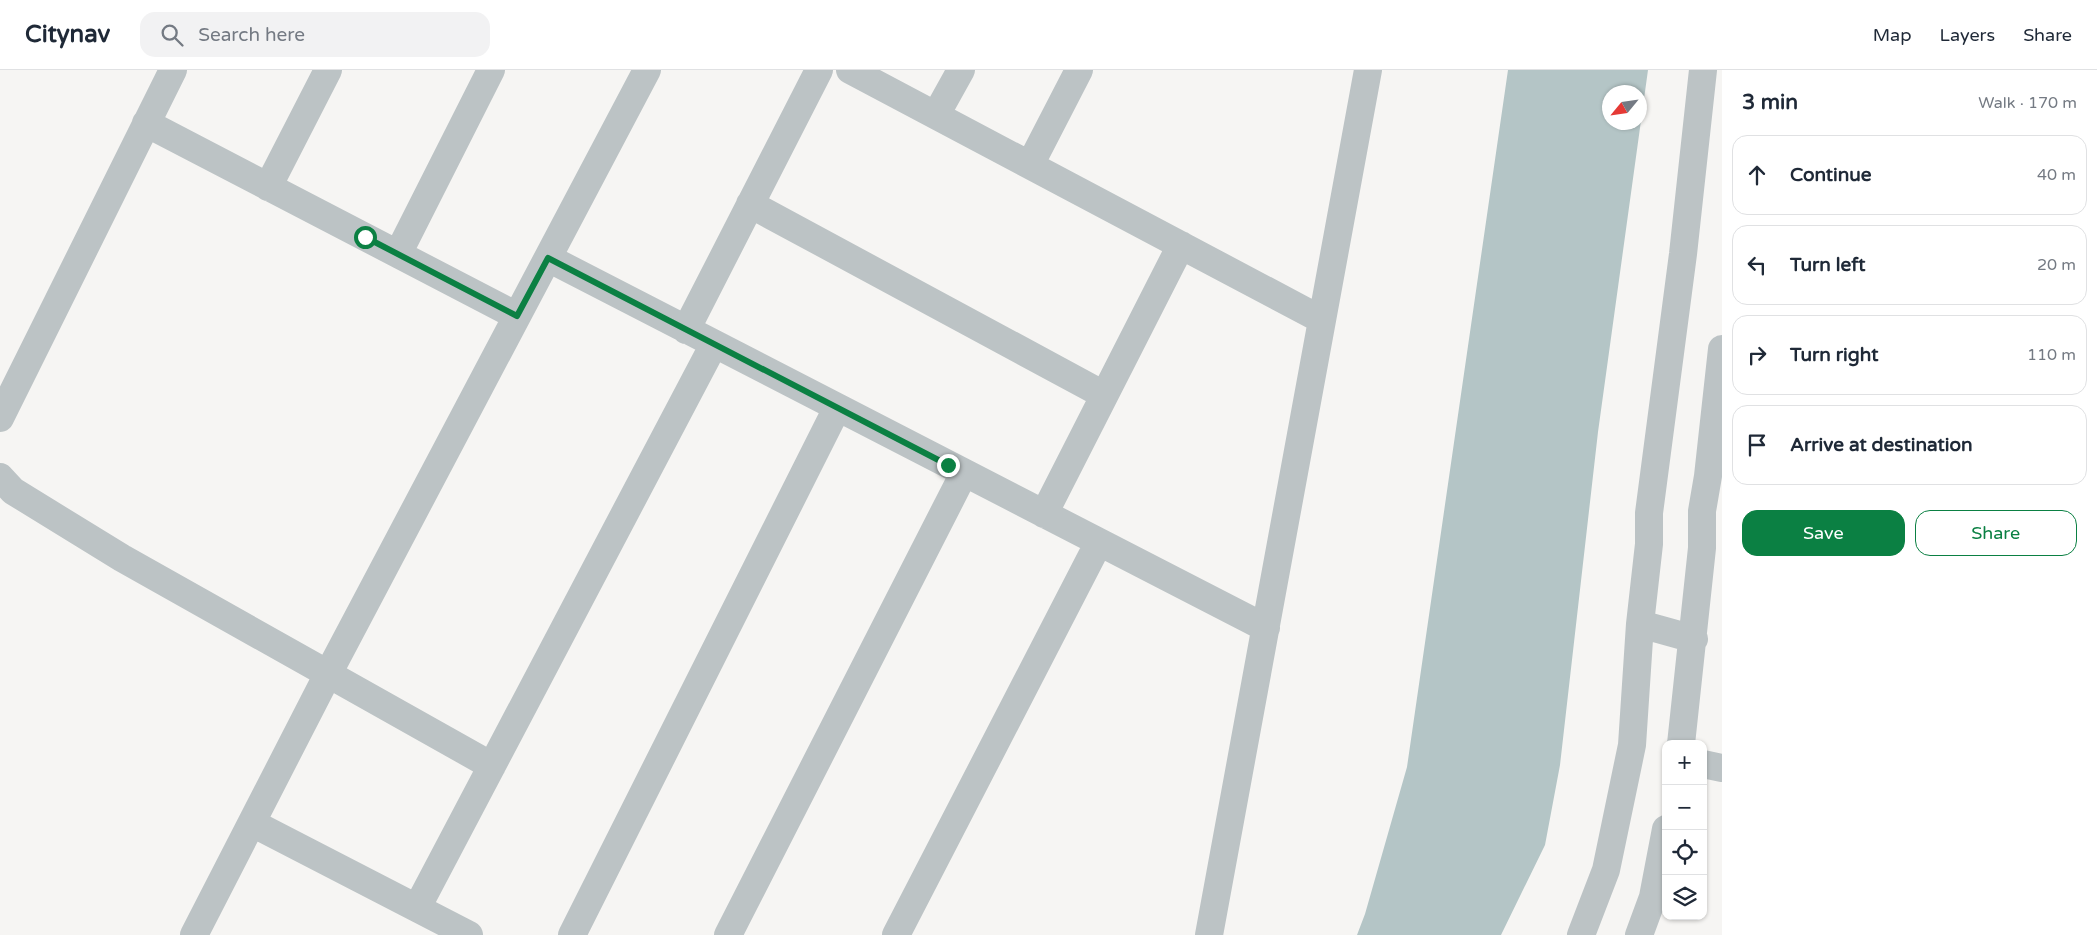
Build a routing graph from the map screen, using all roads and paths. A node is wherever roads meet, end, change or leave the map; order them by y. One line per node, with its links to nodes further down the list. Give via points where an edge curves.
1 (173, 70): 12 (street)
2 (328, 70): 14 (street)
3 (491, 70): 17 (street)
4 (647, 70): 18 (street)
5 (819, 70): 15 (street)
6 (850, 70): 11 (street)
7 (961, 70): 11 (street)
8 (1079, 70): 13 (street)
9 (1368, 70): 20 (street)
10 (1703, 70): 31 (street, via 1648,513 1649,544)
11 (936, 115): 13 (street)
12 (146, 123): 14 (street); 26 (street)
13 (1030, 165): 16 (street)
14 (268, 187): 17 (street)
15 (750, 204): 21 (street); 24 (street)
16 (1181, 245): 20 (street); 24 (street)
17 (398, 254): 19 (street)
18 (548, 258): 19 (street); 21 (street)
19 (517, 316): 34 (street)
20 (1322, 320): 32 (street)
21 (686, 330): 22 (street)
22 (714, 344): 25 (street); 37 (street)
23 (1722, 351): 33 (street, via 1702,511)
24 (1104, 395): 29 (street)
25 (837, 408): 27 (street); 44 (street)
26 (0, 418)
27 (964, 473): 29 (street); 45 (street)
28 (0, 477): 34 (street, via 13,491 122,558)
29 (1044, 514): 30 (street)
30 (1099, 542): 32 (street); 46 (street)
31 (1640, 624): 33 (street); 48 (street, via 1632,745 1606,870)
32 (1266, 628): 47 (street)
33 (1694, 639): 35 (street)
34 (328, 674): 37 (street); 39 (street)
35 (1681, 740)
36 (1707, 765): 38 (street)
37 (492, 766): 41 (street)
38 (1722, 768)
39 (252, 823): 41 (street); 42 (street)
40 (1662, 851): 49 (street, via 1653,897)
41 (417, 908): 43 (street)
42 (194, 935)
43 (469, 935)
44 (572, 935)
45 (728, 935)
46 (896, 935)
47 (1209, 935)
48 (1581, 935)
49 (1638, 935)

